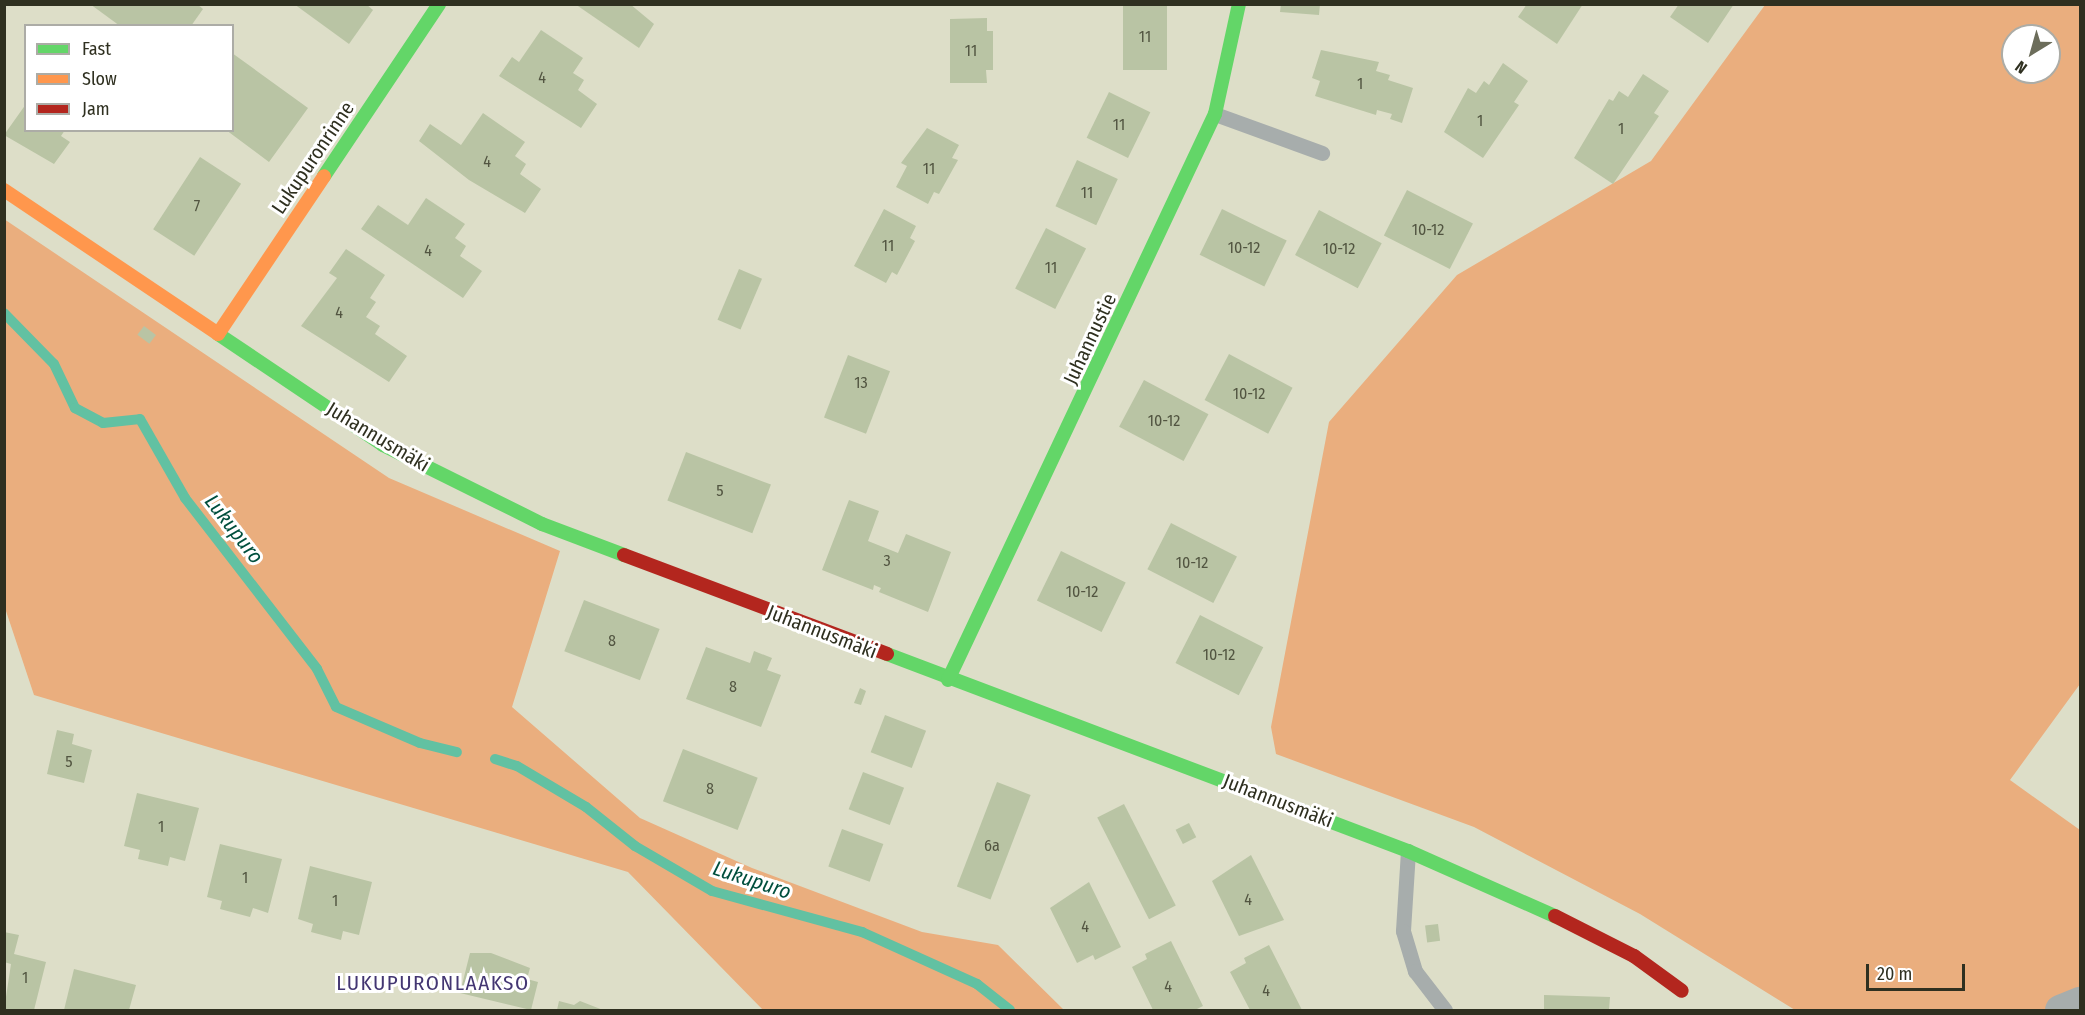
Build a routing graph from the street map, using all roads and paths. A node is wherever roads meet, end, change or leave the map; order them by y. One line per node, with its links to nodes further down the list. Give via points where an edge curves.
1 (439, 4): 6 (street, Lukupuronrinne)
2 (1239, 4): 3 (street, Juhannustie)
3 (1215, 114): 4 (lane); 7 (street, Juhannustie)
4 (1322, 153)
5 (4, 190): 6 (street, Juhannusmäki)
6 (218, 334): 7 (street, Juhannusmäki, via 383,445 542,524)
7 (948, 680): 8 (street, Juhannusmäki)
8 (1408, 851): 9 (street, Juhannusmäki, via 1526,901 1634,956); 11 (lane, via 1403,931 1415,971)
9 (1682, 991)
10 (2080, 1002): 12 (street)
11 (1445, 1011)
12 (2060, 1011)

